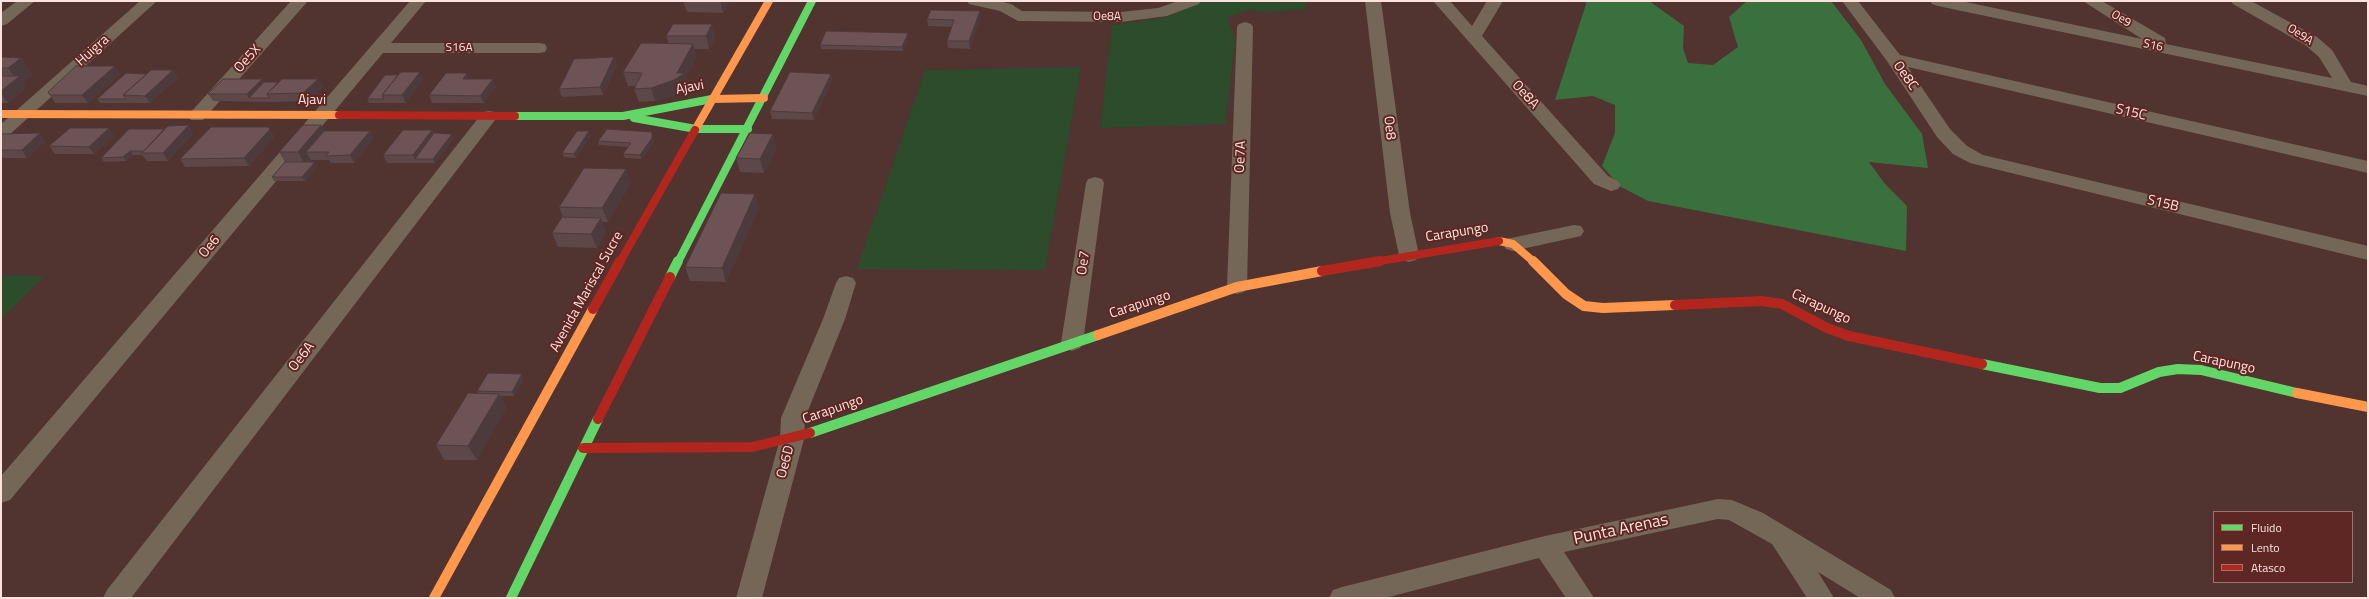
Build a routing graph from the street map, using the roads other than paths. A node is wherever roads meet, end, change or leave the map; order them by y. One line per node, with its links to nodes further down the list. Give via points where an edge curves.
1 (27, 1): 19 (street)
2 (149, 1): 31 (street, Huigra)
3 (300, 1): 33 (street, Oe5X)
4 (418, 1): 22 (street, Oe6)
5 (769, 1): 28 (street, Avenida Mariscal Sucre)
6 (812, 1): 29 (street)
7 (975, 1): 17 (street, Oe8A, via 1005,7 1018,16)
8 (1127, 1): 18 (street)
9 (1193, 1): 18 (street, Oe8A, via 1161,13)
10 (1373, 1): 46 (street, Oe8, via 1400,212)
11 (1441, 1): 21 (street, Oe8A)
12 (1495, 1): 21 (street)
13 (1850, 1): 25 (street, Oe8C)
14 (1938, 1): 24 (street, S16)
15 (2091, 1): 24 (street, Oe9)
16 (2239, 1): 26 (street, Oe9A, via 2310,41 2326,54)
17 (1061, 9): 18 (street, Oe8A)
18 (1127, 17)
19 (1, 21)
20 (1245, 27): 48 (street, Oe7A)
21 (1473, 37): 42 (street, Oe8A, via 1601,180)
22 (379, 48): 23 (street, S16A); 32 (street, Oe6)
23 (539, 48)
24 (2171, 50): 26 (street, S16)
25 (1894, 59): 39 (street, Oe8C, via 1943,134); 40 (street, S15C)
26 (2345, 86): 27 (street, S16)
27 (2368, 91)
28 (715, 98): 29 (street, Ajavi); 35 (street, Ajavi); 37 (street, Avenida Mariscal Sucre)
29 (764, 98): 36 (street)
30 (1, 114): 31 (street, Ajavi)
31 (23, 114): 33 (street, Ajavi); 38 (street, Huigra)
32 (323, 115): 33 (street, Ajavi); 34 (street, Ajavi); 53 (street, Oe6)
33 (196, 116)
34 (490, 116): 35 (street, Ajavi); 56 (street, Oe6A)
35 (623, 116): 37 (street, Ajavi)
36 (748, 129): 37 (street, Ajavi); 52 (street)
37 (696, 130): 57 (street, Avenida Mariscal Sucre, via 574,343)
38 (1, 133)
39 (1960, 150): 45 (street, S15B, via 1994,164)
40 (2368, 167)
41 (1095, 184): 49 (street, Oe7)
42 (1611, 185)
43 (1574, 231): 44 (street)
44 (1513, 244): 46 (street, Carapungo, via 1499,241); 50 (street, Carapungo, via 1566,294 1584,306 1604,308 1761,301 1782,304 1827,328 1849,336 2100,388 2120,388 2159,372 2178,369 2201,370 2279,390)
45 (2368, 253)
46 (1410, 255): 48 (street, Carapungo)
47 (846, 283): 51 (street, Oe6D, via 793,418)
48 (1237, 287): 49 (street, Carapungo)
49 (1072, 342): 51 (street, Carapungo)
50 (2368, 407)
51 (792, 439): 52 (street, Carapungo, via 752,447); 59 (street, Oe6D)
52 (583, 448): 58 (street)
53 (1, 493)
54 (1778, 534): 55 (street, Punta Arenas, via 1732,510 1718,509); 62 (street); 63 (street, Punta Arenas)
55 (1545, 546): 60 (street, Punta Arenas); 61 (street)
56 (116, 598)
57 (434, 598)
58 (511, 598)
59 (749, 598)
60 (1342, 598)
61 (1580, 598)
62 (1821, 598)
63 (1882, 598)

